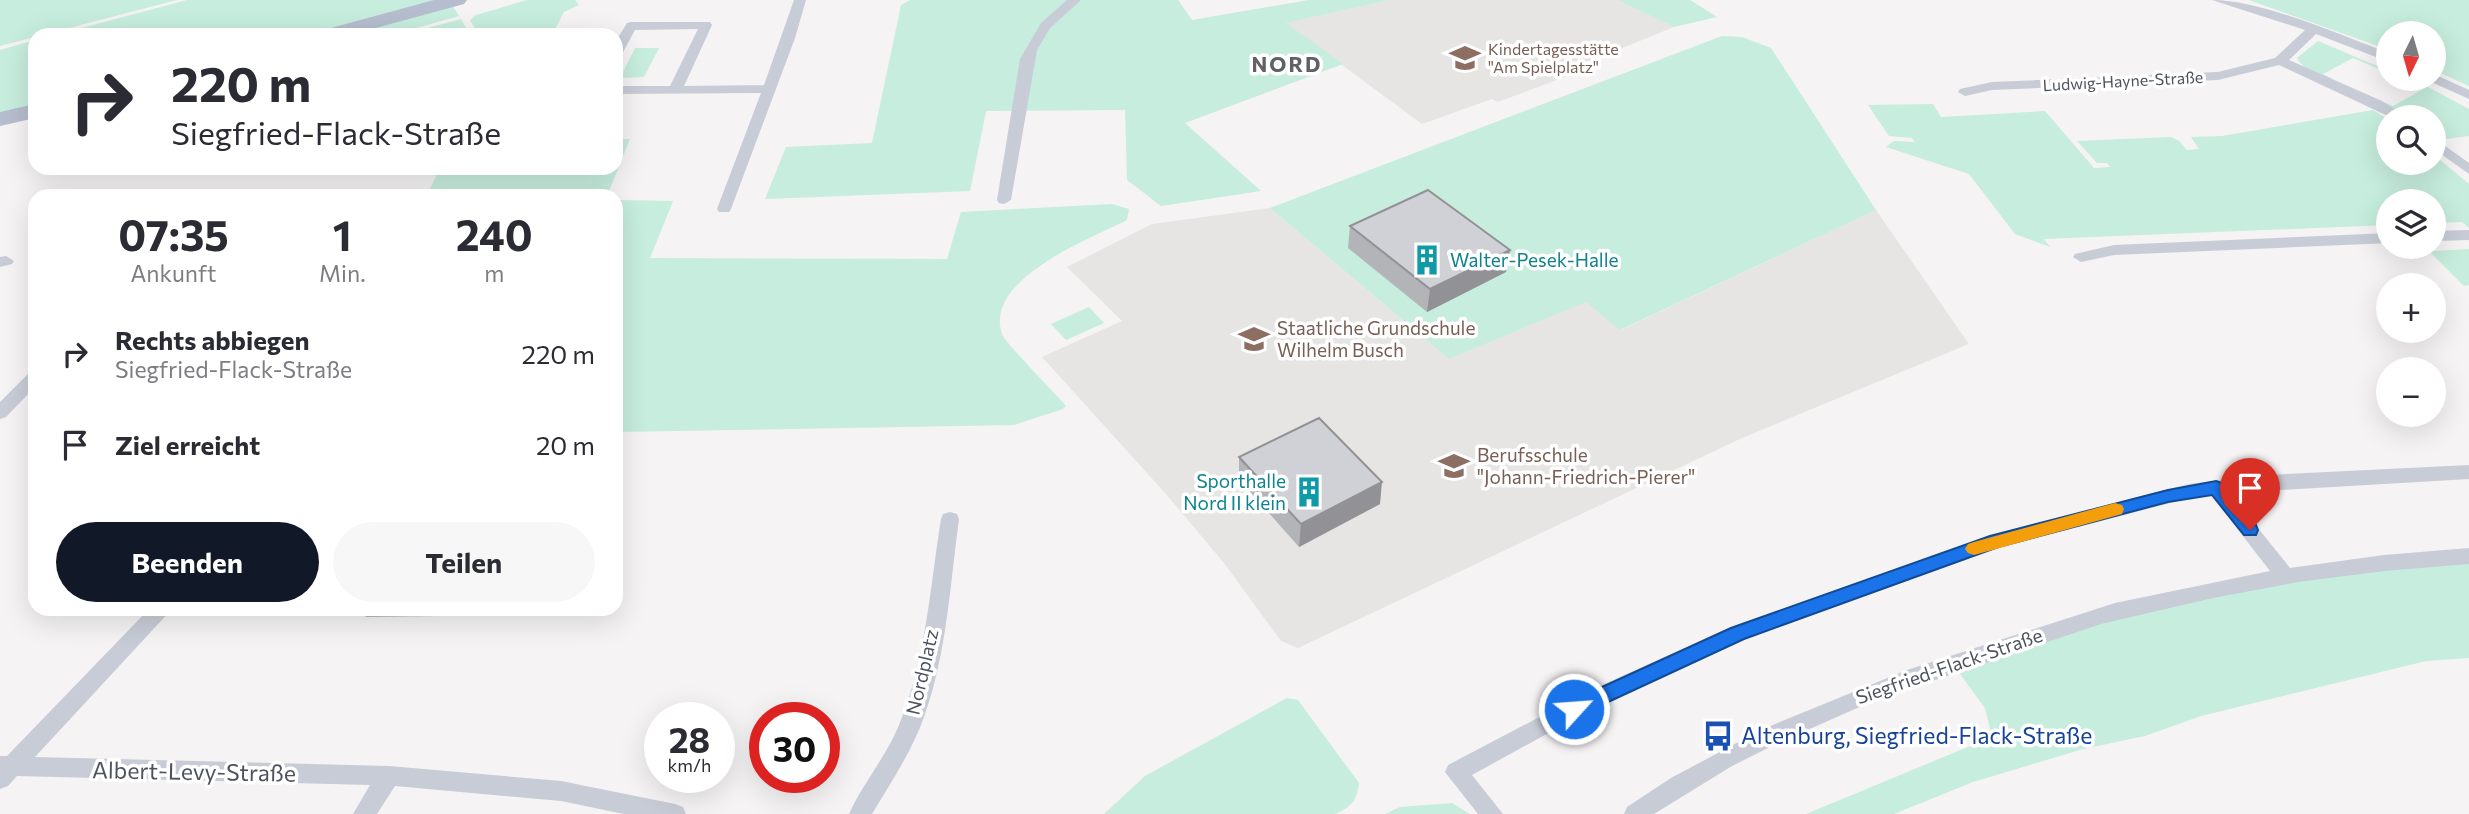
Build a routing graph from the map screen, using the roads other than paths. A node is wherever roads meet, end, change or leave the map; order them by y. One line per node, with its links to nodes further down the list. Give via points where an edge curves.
1 (457, 0): 5 (main road)
2 (800, 0): 11 (street)
3 (1075, 0): 21 (street, via 1044,25 1032,45)
4 (2218, 0): 6 (street)
5 (353, 28)
6 (2314, 29): 8 (street); 9 (street, Ludwig-Hayne-Straße)
7 (623, 40): 13 (street, via 631,26 706,25)
8 (2376, 53)
9 (2280, 61): 14 (street, Ludwig-Hayne-Straße, via 2218,76 1992,86); 16 (street)
10 (2446, 84): 15 (street)
11 (769, 89): 13 (street); 22 (street)
12 (623, 90): 13 (street)
13 (676, 90)
14 (1965, 92)
15 (2469, 95)
16 (2379, 105)
17 (28, 113): 18 (main road)
18 (0, 119)
19 (2446, 152): 20 (street)
20 (2469, 170)
21 (1004, 200)
22 (724, 209)
23 (2469, 235): 24 (street)
24 (2446, 236)
25 (2376, 239): 26 (street, via 2114,250)
26 (2081, 257)
27 (28, 384): 28 (street)
28 (0, 413)
29 (2469, 472): 30 (street)
30 (2216, 488): 33 (street); 40 (street, via 2158,498 1996,541 1738,633 1598,696 1456,772)
31 (950, 519): 39 (street, Nordplatz, via 927,669 914,715)
32 (2469, 556): 33 (street, Siegfried-Flack-Straße)
33 (2286, 578): 41 (street, Siegfried-Flack-Straße, via 2128,608 1916,674 1811,715 1673,788)
34 (155, 616): 35 (street)
35 (3, 771): 36 (street, Albert-Levy-Straße)
36 (389, 776): 37 (street); 38 (street, Albert-Levy-Straße, via 561,791)
37 (364, 814)
38 (675, 814)
39 (860, 814)
40 (1492, 814)
41 (1635, 814)

